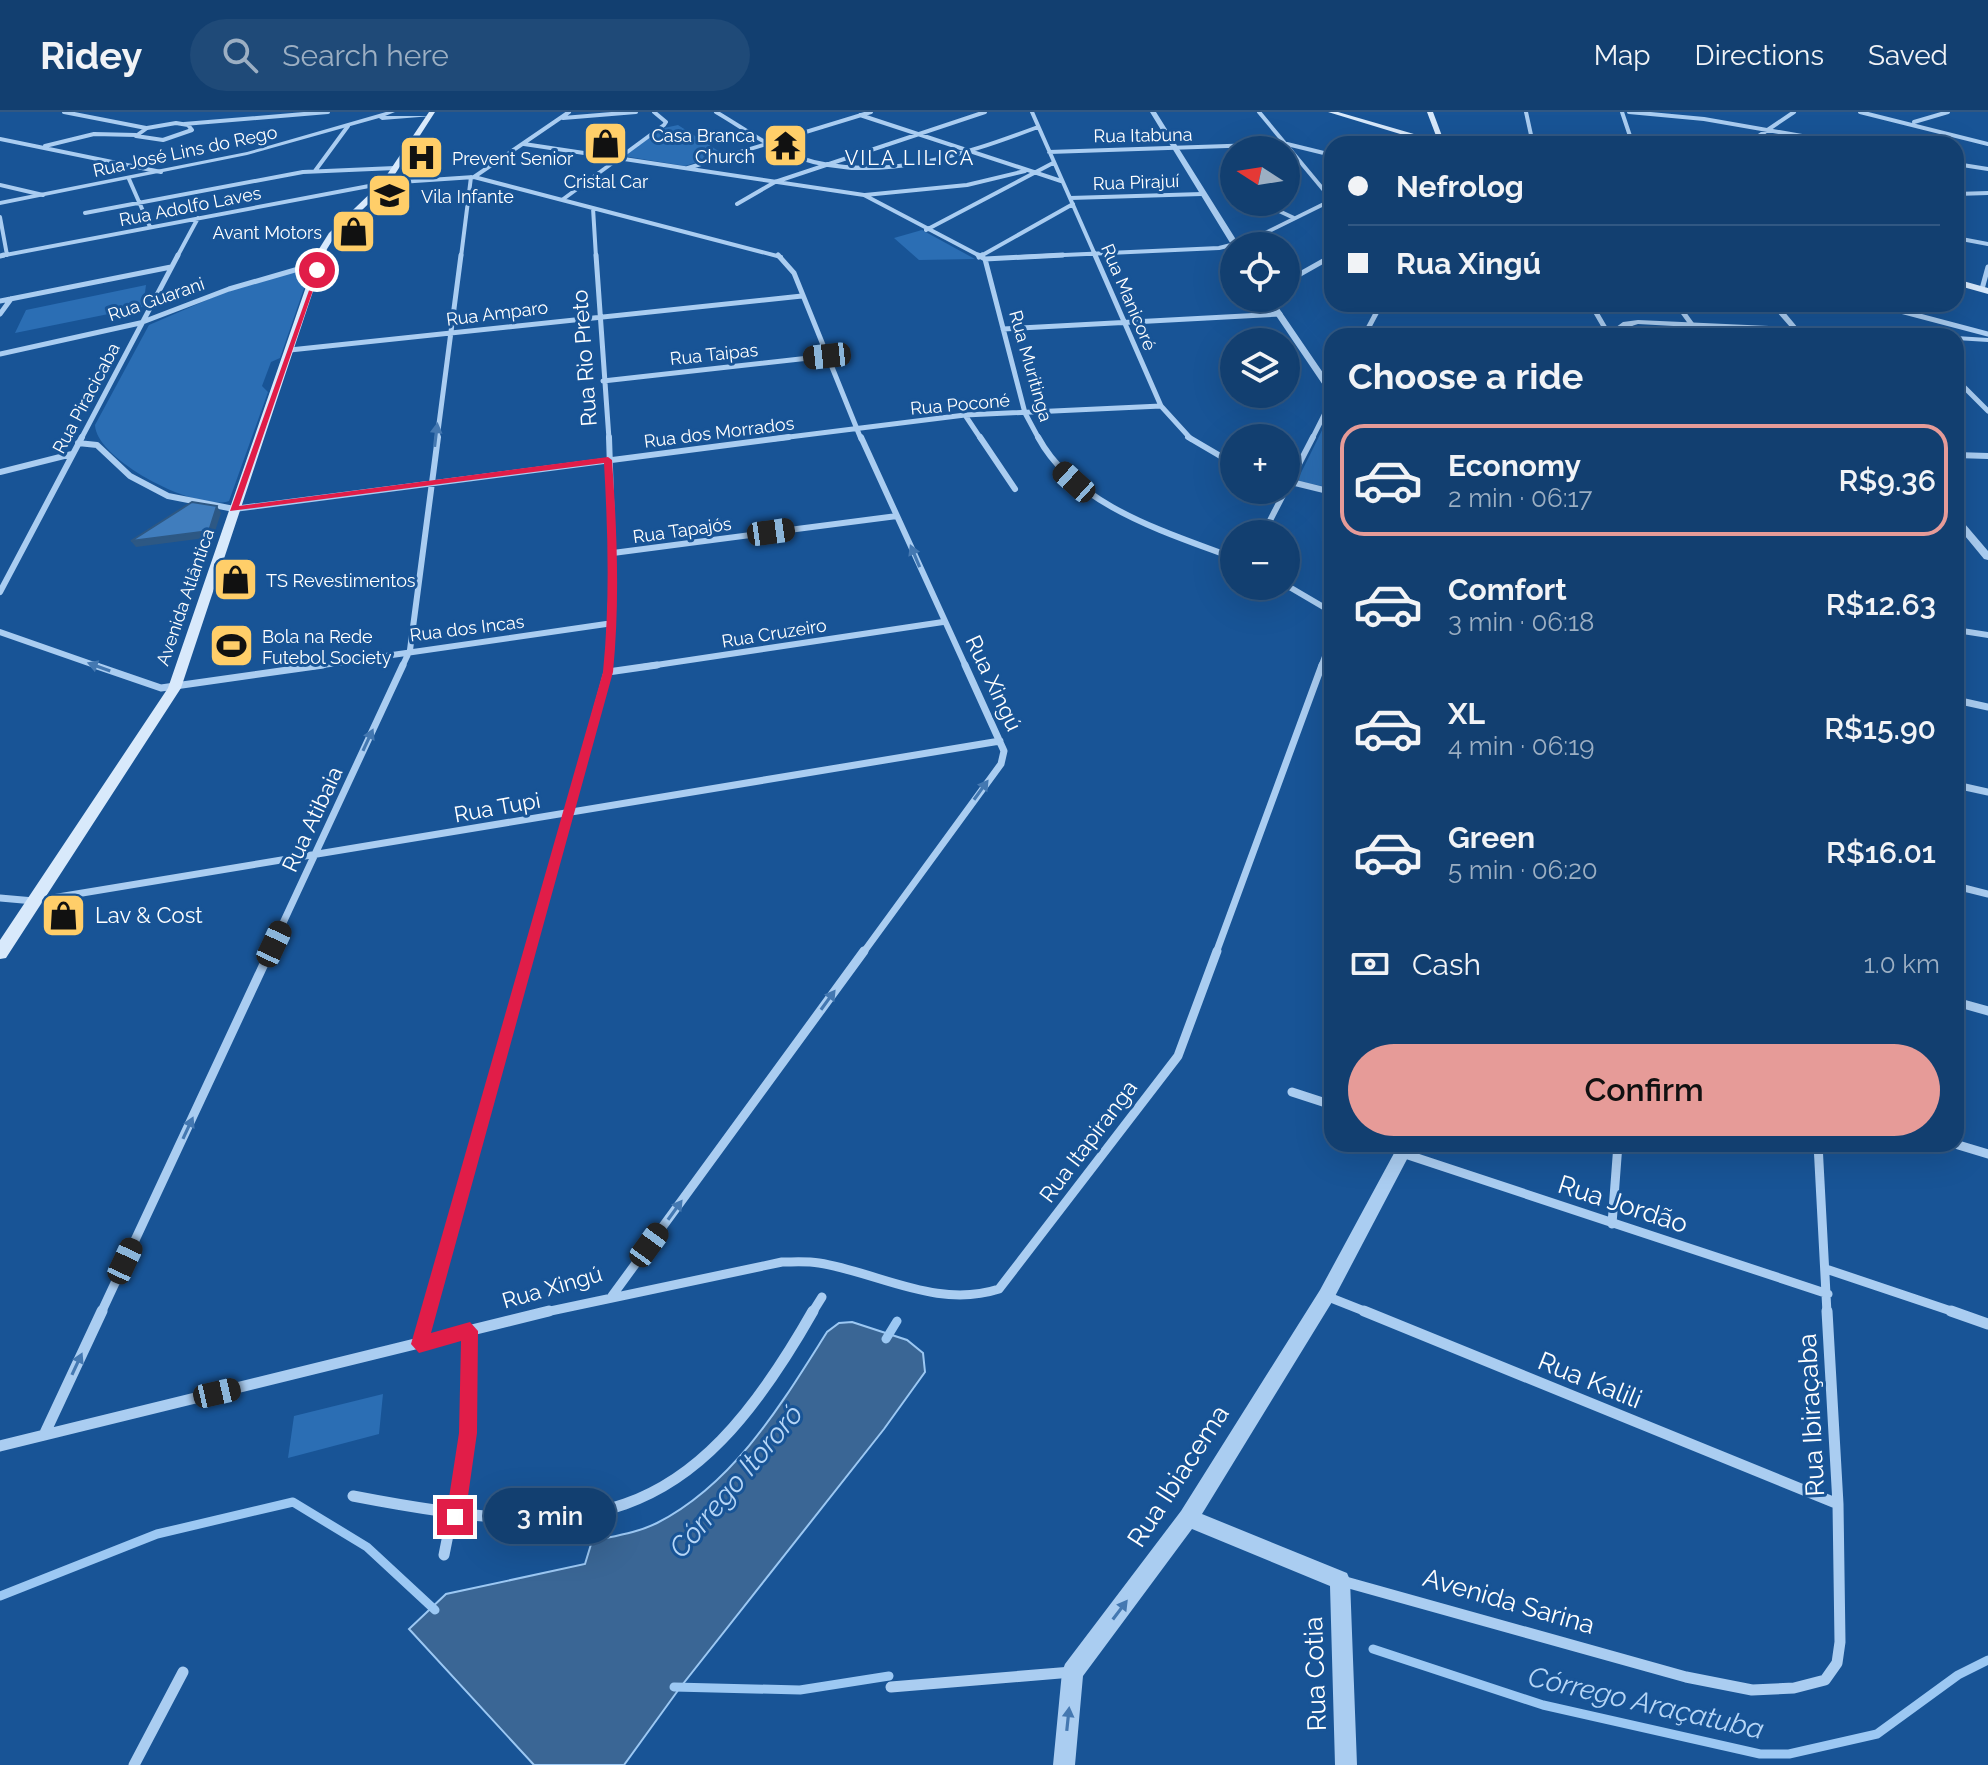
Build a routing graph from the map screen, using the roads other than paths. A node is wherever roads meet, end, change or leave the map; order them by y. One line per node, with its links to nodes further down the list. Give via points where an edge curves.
1 (64, 112): 31 (street)
2 (328, 112): 24 (street)
3 (392, 112): 25 (street, Rua José Lins do Rego)
4 (569, 112): 26 (street)
5 (636, 112): 26 (street)
6 (654, 112): 55 (street, via 665,124)
7 (716, 112): 45 (street)
8 (871, 112): 23 (street)
9 (985, 112): 33 (street)
10 (1032, 112): 30 (street, Rua Manicoré)
11 (1153, 112): 51 (street)
12 (1259, 112): 35 (street)
13 (1331, 112): 36 (main road)
14 (1430, 112): 37 (main road)
15 (1526, 112): 38 (street)
16 (1622, 112): 39 (street)
17 (1629, 112): 32 (street)
18 (1794, 112): 32 (street)
19 (1860, 112): 27 (street)
20 (1948, 112): 27 (street)
21 (227, 114): 24 (street)
22 (430, 114): 25 (street, Rua José Lins do Rego); 60 (main road, Avenida Atlântica)
23 (860, 115): 33 (street); 45 (street)
24 (239, 117): 28 (street)
25 (374, 118): 29 (street, Rua José Lins do Rego)
26 (563, 118): 46 (street)
27 (1910, 123): 42 (street)
28 (184, 124): 31 (street); 34 (street, via 192,130 175,138 147,140)
29 (348, 126): 63 (street); 65 (street, Rua José Lins do Rego)
30 (1038, 127): 52 (street); 53 (street, Rua Manicoré)
31 (147, 128): 34 (street)
32 (1766, 129): 40 (street); 41 (street)
33 (918, 134): 52 (street); 58 (street)
34 (136, 135): 48 (street, via 94,134)
35 (1280, 136)
36 (1414, 136)
37 (1438, 136)
38 (1531, 136)
39 (1629, 136)
40 (1757, 136)
41 (1804, 136)
42 (1958, 136)
43 (1964, 138): 47 (street)
44 (0, 139): 48 (street)
45 (772, 143): 58 (street, via 800,158); 61 (street)
46 (524, 144): 55 (street); 67 (street)
47 (1988, 144)
48 (40, 147): 65 (street)
49 (1220, 147): 51 (street, Rua Itabuna)
50 (1300, 147): 54 (street, Rua Itabuna)
51 (1175, 149): 53 (street, Rua Itabuna); 75 (street)
52 (969, 152): 58 (street, via 902,164); 64 (street)
53 (1049, 152): 57 (street, Rua Manicoré)
54 (1324, 153)
55 (617, 158): 61 (street); 79 (street)
56 (1300, 160): 73 (street)
57 (1053, 163): 66 (street); 69 (street, Rua Manicoré)
58 (828, 164): 70 (street)
59 (1964, 165): 62 (street)
60 (395, 168): 63 (street); 71 (main road, Avenida Atlântica)
61 (685, 169): 70 (street)
62 (1988, 169)
63 (315, 171): 81 (street)
64 (1026, 171): 66 (street); 78 (street, via 945,188)
65 (162, 172): 68 (street, Rua José Lins do Rego)
66 (1034, 174): 69 (street); 92 (street)
67 (473, 177): 71 (street, Rua Xingú); 79 (street, Rua Xingú); 127 (street, Rua Atibaia)
68 (129, 179): 77 (street, Rua José Lins do Rego); 81 (street)
69 (1061, 181): 80 (street, Rua Manicoré)
70 (775, 182): 78 (street); 83 (street)
71 (385, 183): 89 (street, Rua Adolfo Laves); 103 (main road, Avenida Atlântica, via 332,235)
72 (0, 185): 77 (street)
73 (1324, 190)
74 (1988, 193): 76 (street)
75 (1202, 194): 80 (street, Rua Pirajuí); 93 (street)
76 (1964, 194)
77 (43, 195): 82 (street, Rua José Lins do Rego)
78 (864, 195): 92 (street)
79 (562, 200): 85 (street, Rua Xingú)
80 (1072, 201): 98 (street, Rua Manicoré); 101 (street)
81 (139, 202): 86 (street); 91 (street)
82 (0, 203)
83 (737, 204)
84 (1324, 204): 90 (street)
85 (593, 208): 109 (street, Rua Xingú, via 774,253 794,273); 117 (street, Rua Rio Preto)
86 (85, 213)
87 (1290, 216): 90 (street)
88 (0, 217): 99 (street)
89 (198, 218): 91 (street, Rua Adolfo Laves); 104 (street, Rua Piracicaba)
90 (1294, 218): 94 (street)
91 (150, 227): 99 (street, Rua Adolfo Laves)
92 (926, 230): 101 (street)
93 (1227, 232)
94 (1265, 232)
95 (1964, 240): 96 (street)
96 (1988, 244)
97 (1220, 247): 98 (street)
98 (1095, 254): 101 (street); 119 (street, Rua Manicoré)
99 (7, 255): 100 (street, Rua Adolfo Laves)
100 (0, 256)
101 (982, 258): 125 (street, Rua Muritinga)
102 (1324, 261): 106 (street)
103 (319, 263): 118 (street, Rua Guarani); 130 (main road, Avenida Atlântica)
104 (171, 267): 110 (street); 118 (street, Rua Piracicaba)
105 (1988, 267): 108 (street)
106 (1300, 274)
107 (1964, 284): 108 (main road)
108 (1985, 290)
109 (802, 296): 117 (street, Rua Amparo); 132 (street, Rua Xingú)
110 (11, 299): 111 (street); 115 (street)
111 (0, 301)
112 (1683, 312): 120 (street)
113 (1781, 312): 123 (street)
114 (1902, 312): 124 (street)
115 (0, 314)
116 (1280, 314): 119 (street); 133 (street)
117 (599, 316): 127 (street, Rua Amparo); 134 (street, Rua Rio Preto)
118 (140, 323): 131 (street, Rua Guarani); 142 (street, Rua Piracicaba)
119 (1125, 323): 125 (street); 136 (street, Rua Manicoré)
120 (1692, 324): 121 (street, via 1629,323); 122 (street); 123 (street)
121 (1621, 328)
122 (1695, 328)
123 (1794, 328)
124 (1957, 328)
125 (1003, 329): 138 (street, Rua Muritinga)
126 (1964, 330): 128 (street)
127 (449, 333): 130 (street, Rua Amparo); 150 (street, Rua Atibaia, one-way to 127)
128 (1988, 337): 129 (street)
129 (1964, 338)
130 (290, 350): 154 (main road, Avenida Atlântica)
131 (0, 354)
132 (827, 356): 134 (street, Rua Taipas); 141 (street, Rua Xingú)
133 (1324, 380)
134 (603, 381): 148 (street, Rua Rio Preto)
135 (1964, 387): 137 (street)
136 (1161, 406): 138 (street, Rua Poconé); 146 (street, Rua Manicoré, via 1177,431)
137 (1988, 411)
138 (1025, 413): 140 (street, Rua Poconé); 157 (street, Rua Muritinga, via 1054,464 1099,501)
139 (1324, 414): 147 (street)
140 (965, 415): 141 (street, Rua Poconé); 152 (street)
141 (857, 429): 148 (street, Rua dos Morrados); 155 (street, Rua Xingú)
142 (78, 443): 143 (street, Rua Piracicaba); 154 (street, Rua dos Morrados, via 97,445 130,476 168,496)
143 (72, 454): 149 (street); 160 (street, Rua Piracicaba)
144 (1964, 455): 145 (street)
145 (1988, 456)
146 (1220, 457)
147 (1300, 459)
148 (608, 460): 150 (street, Rua dos Morrados); 158 (street, Rua Rio Preto)
149 (0, 472)
150 (430, 481): 154 (street, Rua dos Morrados); 168 (street, Rua Atibaia)
151 (1300, 485): 153 (street)
152 (1015, 489)
153 (1324, 490)
154 (234, 509): 171 (main road, Avenida Atlântica)
155 (897, 516): 158 (street, Rua Tapajós); 163 (street, Rua Xingú, one-way to 155)
156 (1964, 528): 159 (street)
157 (1220, 552)
158 (613, 553): 164 (street, Rua Rio Preto)
159 (1988, 557)
160 (0, 592)
161 (1300, 593): 162 (street)
162 (1324, 607)
163 (943, 622): 170 (street, Rua Cruzeiro); 174 (street, Rua Xingú)
164 (613, 623): 168 (street, Rua dos Incas); 170 (street, Rua Rio Preto)
165 (1964, 631): 167 (street)
166 (0, 632): 171 (street, Rua dos Incas, one-way to 166, via 152,686)
167 (1988, 635)
168 (410, 650): 171 (street, Rua dos Incas); 178 (street, Rua Atibaia, one-way to 168)
169 (1324, 660): 197 (street, Rua Itapiranga, via 1178,1056 999,1289 974,1297 943,1296 818,1263 782,1262)
170 (608, 672): 177 (street, Rua Rio Preto)
171 (174, 688): 182 (main road, Avenida Atlântica)
172 (1964, 702): 173 (street)
173 (1988, 707)
174 (1000, 741): 177 (street, Rua Tupi); 197 (street, Rua Xingú, one-way to 174, via 1001,764)
175 (1964, 787): 176 (street)
176 (1988, 792)
177 (569, 812): 178 (street, Rua Tupi); 202 (street, Rua Rio Preto)
178 (314, 857): 182 (street, Rua Tupi); 203 (street, Rua Atibaia, one-way to 178)
179 (1964, 888): 180 (street)
180 (1988, 894)
181 (0, 898): 182 (street, Rua Tupi)
182 (34, 901): 183 (main road, Avenida Atlântica)
183 (0, 953)
184 (1964, 1004): 185 (street)
185 (1988, 1011)
186 (1292, 1092): 187 (street)
187 (1324, 1102)
188 (1964, 1147): 193 (street)
189 (1404, 1152): 198 (street, Rua Ibiacema)
190 (1414, 1152): 194 (street, Rua Jordão)
191 (1617, 1152): 194 (street)
192 (1819, 1152): 195 (street, Rua Ibiraçaba)
193 (1988, 1154)
194 (1612, 1224): 196 (street, Rua Jordão)
195 (1826, 1269): 196 (street, Rua Ibiraçaba); 200 (street)
196 (1828, 1294): 206 (street, Rua Ibiraçaba)
197 (612, 1296): 201 (street, Rua Xingú)
198 (1326, 1296): 206 (street, Rua Kalili); 208 (street, Rua Ibiacema)
199 (822, 1297): 207 (street, via 755,1405 689,1472 651,1496 570,1517)
200 (1988, 1324)
201 (470, 1331): 202 (street, Rua Xingú); 207 (street, via 468,1433)
202 (419, 1344): 203 (street, Rua Xingú)
203 (44, 1435): 204 (street, Rua Xingú)
204 (0, 1446)
205 (353, 1496): 207 (street)
206 (1838, 1504): 213 (street, Rua Ibiraçaba, via 1840,1642 1837,1663)
207 (455, 1517): 209 (street)
208 (1188, 1518): 210 (street, Avenida Sarina); 212 (street, Rua Ibiacema, one-way to 208)
209 (444, 1555)
210 (1340, 1580): 213 (street, Avenida Sarina, via 1686,1677 1752,1690); 217 (street, Rua Cotia)
211 (183, 1672): 215 (street)
212 (1073, 1672): 214 (street); 216 (street, one-way to 212)
213 (1825, 1680)
214 (891, 1687)
215 (134, 1765)
216 (1064, 1765)
217 (1350, 1765)

